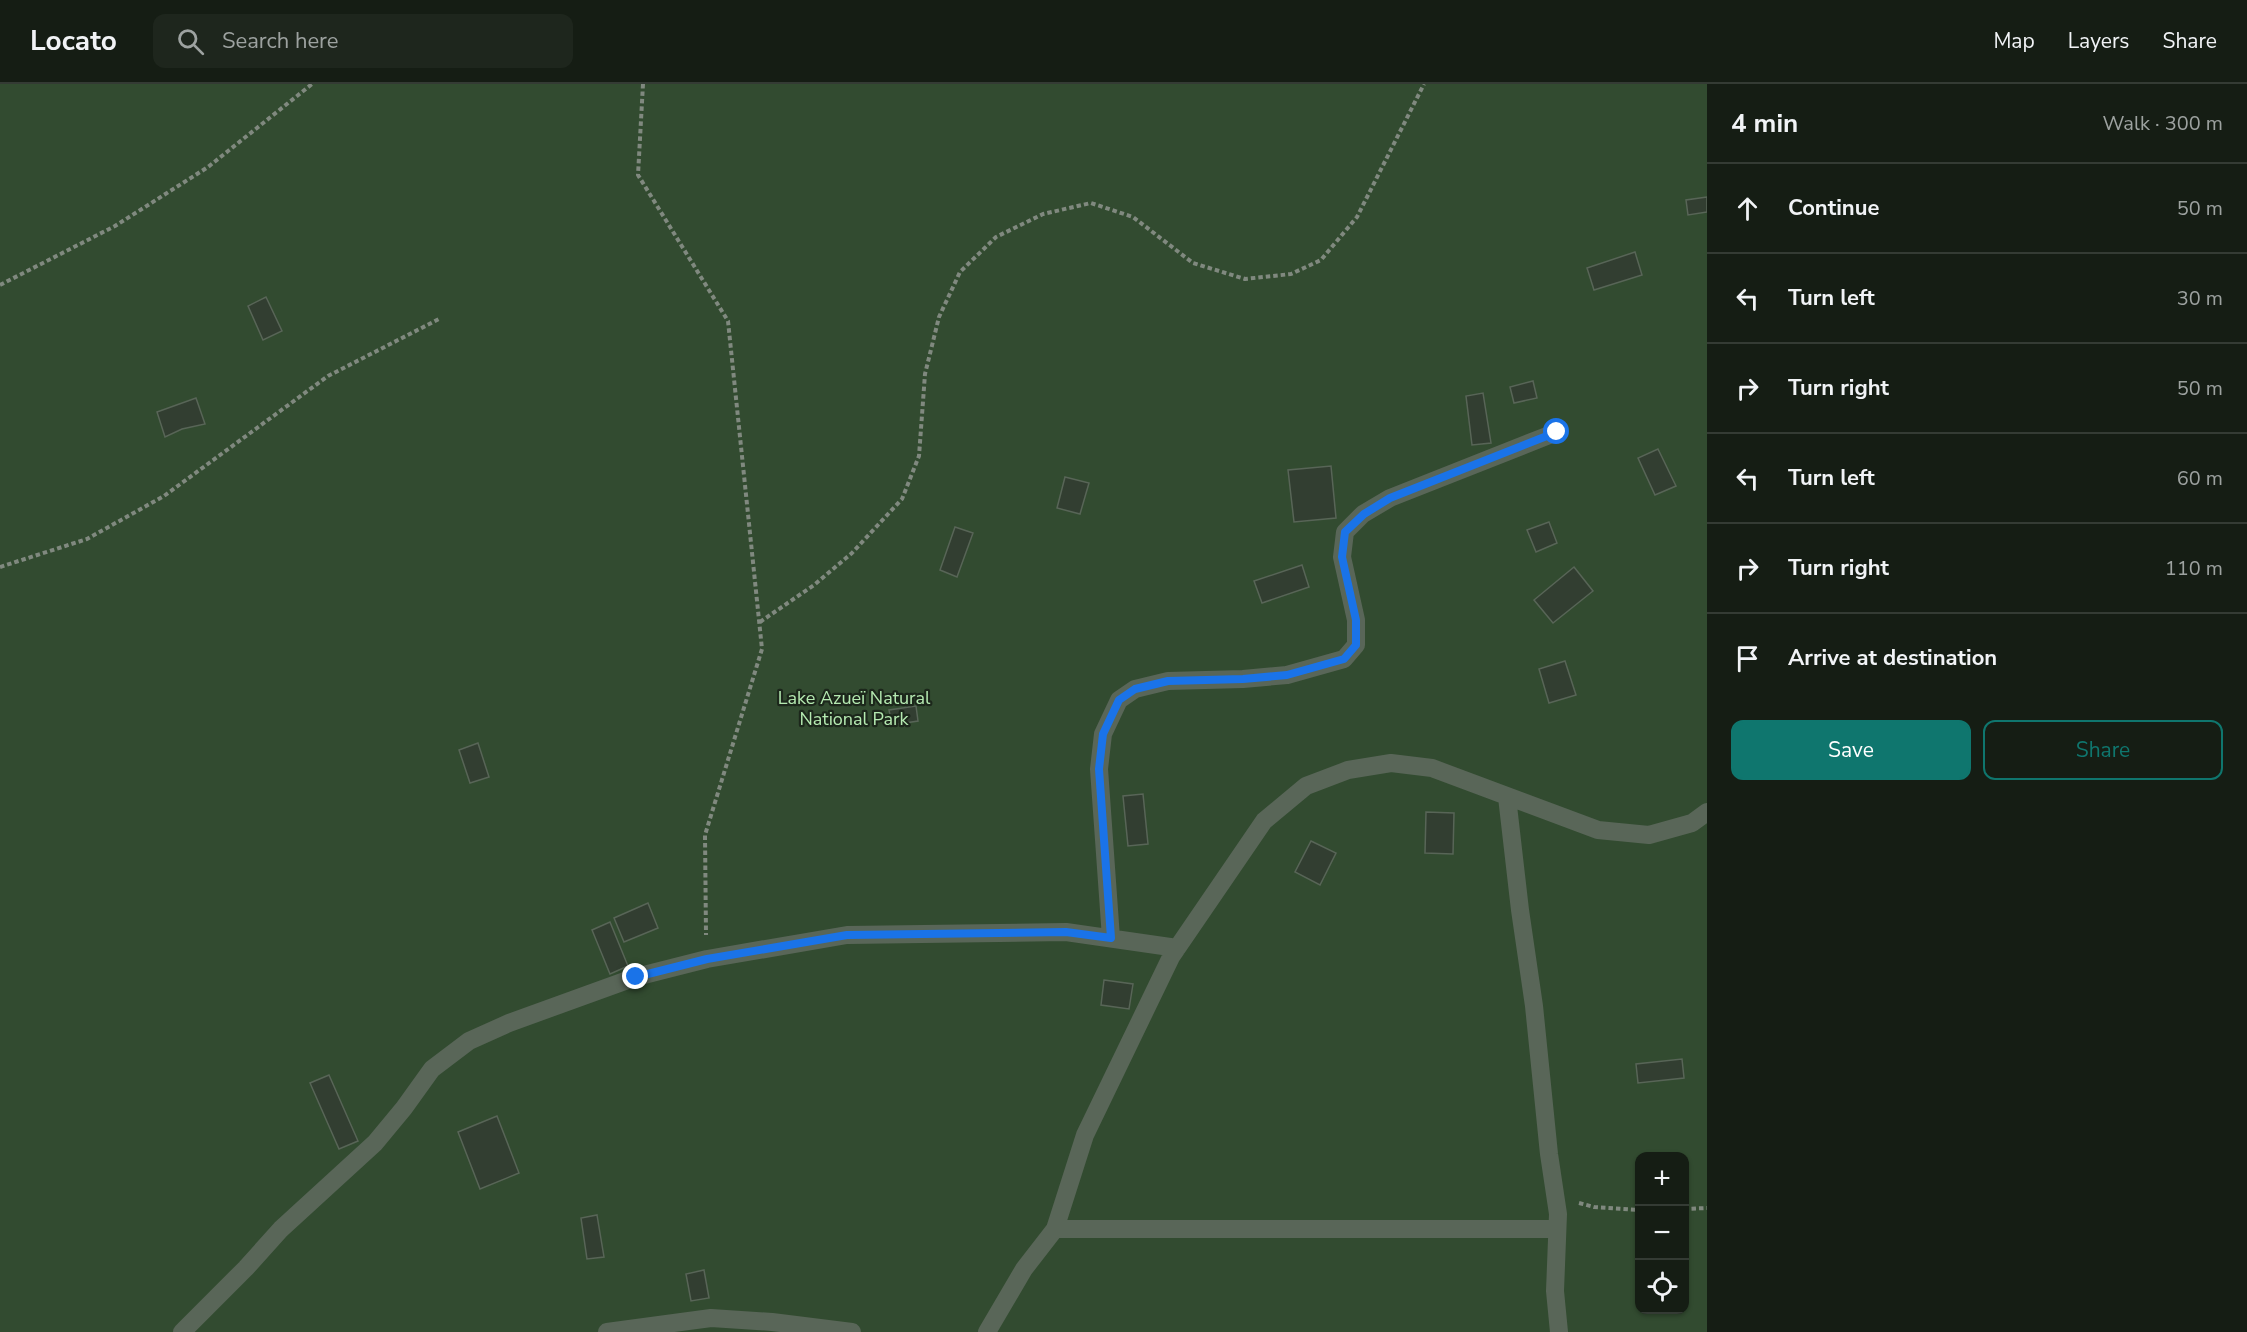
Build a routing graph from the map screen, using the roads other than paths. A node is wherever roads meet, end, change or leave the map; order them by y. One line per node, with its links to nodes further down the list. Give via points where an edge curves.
1 (1557, 432): 4 (street, via 1390,498 1345,532 1342,557 1356,620 1356,645 1344,659 1287,675 1168,681 1135,689 1119,700 1103,734 1099,769)
2 (1507, 797): 3 (street, via 1598,830 1649,835 1692,823); 5 (street, via 1432,768 1391,763 1348,770 1306,786 1264,821); 7 (street)
3 (1707, 812)
4 (1111, 938): 5 (street); 8 (street, via 1066,932 847,935 707,959 636,977 509,1023 469,1041 432,1068 375,1143 282,1229)
5 (1177, 948): 6 (street, via 1085,1135)
6 (1055, 1229): 7 (street); 11 (street, via 1024,1269)
7 (1557, 1229): 12 (street, via 1555,1291)
8 (182, 1332)
9 (607, 1332): 10 (street, via 711,1318)
10 (852, 1332)
11 (987, 1332)
12 (1559, 1332)

